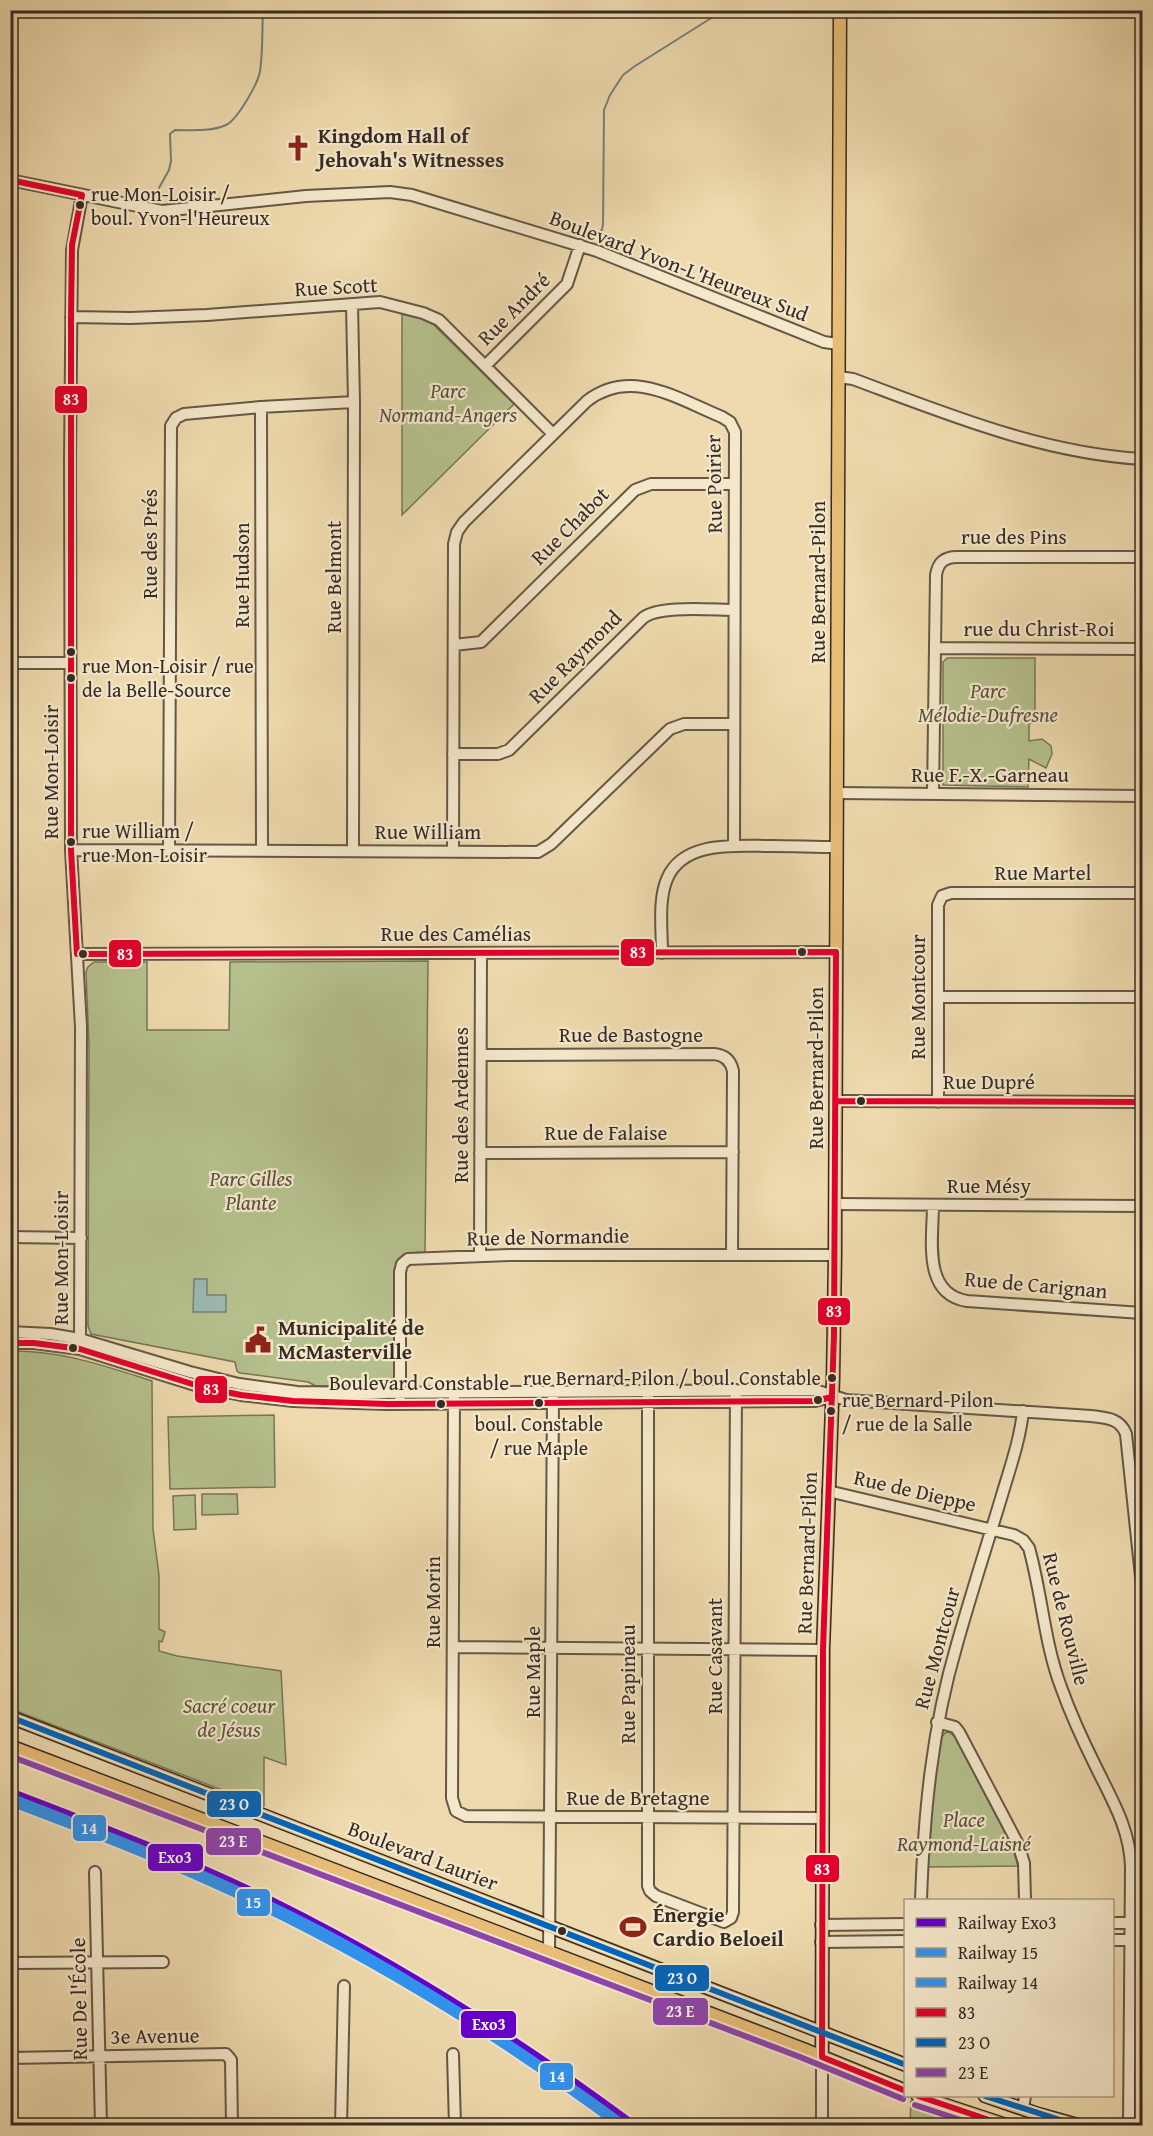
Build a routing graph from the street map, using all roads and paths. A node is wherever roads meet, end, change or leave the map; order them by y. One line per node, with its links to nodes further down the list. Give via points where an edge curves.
1 (840, 10): 7 (main road, Rue Bernard-Pilon)
2 (10, 180): 3 (street, Boulevard Yvon-L'Heureux Sud)
3 (82, 195): 4 (street, Boulevard Yvon-L'Heureux Sud, via 170,211 306,196 401,193); 6 (street, Rue Mon-Loisir, via 72,245)
4 (580, 245): 7 (street, Boulevard Yvon-L'Heureux Sud, via 824,342); 8 (street, Rue André, via 567,284)
5 (352, 305): 6 (street, Rue Scott, via 183,316); 8 (street, Rue Scott, via 389,303 433,316); 10 (street, Rue Belmont)
6 (71, 317): 21 (street, Rue Mon-Loisir)
7 (838, 344): 9 (main road, Rue Bernard-Pilon)
8 (485, 366): 12 (street, Rue Scott)
9 (838, 377): 13 (street, via 853,378 1023,439); 24 (main road, Rue Bernard-Pilon)
10 (354, 402): 11 (street, Rue des Prés); 30 (street, Rue Belmont)
11 (261, 407): 31 (street, Rue des Prés, via 184,414 176,418 170,429); 32 (street, Rue Hudson)
12 (553, 434): 14 (street, Rue Poirier, via 601,392 628,385 651,388 730,422 735,432); 17 (street, Rue Poirier, via 457,532)
13 (1143, 459)
14 (734, 484): 16 (street, Rue Poirier); 17 (street, Rue Chabot, via 651,484 635,490 481,642)
15 (1143, 557): 18 (street, rue des Pins, via 946,558 936,572)
16 (734, 610): 22 (street, Rue Poirier); 23 (street, Rue Raymond, via 651,612 509,750 498,754)
17 (454, 645): 23 (street, Rue Poirier)
18 (935, 648): 19 (street, rue du Christ-Roi); 25 (street, rue des Pins)
19 (1143, 649)
20 (10, 663): 21 (street)
21 (70, 663): 29 (street, Rue Mon-Loisir)
22 (734, 724): 27 (street, Rue Poirier); 33 (street, Rue William, via 681,724 670,729 544,849)
23 (453, 754): 33 (street, Rue Poirier)
24 (837, 793): 25 (street, Rue F.-X.-Garneau); 28 (main road, Rue Bernard-Pilon)
25 (933, 794): 26 (street, Rue F.-X.-Garneau)
26 (1143, 796)
27 (734, 846): 28 (street); 38 (street, via 693,854 670,871 663,894)
28 (837, 847): 36 (main road, Rue Bernard-Pilon)
29 (71, 850): 31 (street, Rue William); 39 (street, Rue Mon-Loisir)
30 (353, 850): 32 (street, Rue William); 33 (street, Rue William)
31 (169, 851): 32 (street, Rue William)
32 (262, 851)
33 (453, 851)
34 (1143, 893): 35 (street, Rue Martel)
35 (944, 895): 40 (street, Rue Montcour, via 938,903)
36 (836, 952): 38 (street, Rue des Camélias); 43 (main road, Rue Bernard-Pilon)
37 (481, 953): 38 (street, Rue des Camélias); 39 (street, Rue des Camélias); 42 (street, Rue des Ardennes)
38 (662, 953)
39 (77, 954): 52 (street, Rue Mon-Loisir)
40 (938, 997): 41 (street); 44 (street, Rue Montcour)
41 (1143, 997)
42 (481, 1055): 46 (street, Rue de Bastogne, via 721,1055 732,1069); 47 (street, Rue des Ardennes)
43 (836, 1101): 44 (street, Rue Dupré); 48 (main road, Rue Bernard-Pilon)
44 (938, 1102): 45 (street, Rue Dupré)
45 (1143, 1102)
46 (733, 1152): 47 (street, Rue de Falaise); 53 (street, Rue de Bastogne)
47 (480, 1153): 55 (street, Rue des Ardennes)
48 (836, 1204): 49 (street, Rue Mésy); 54 (main road, Rue Bernard-Pilon)
49 (933, 1205): 50 (street, Rue Mésy); 56 (street, Rue de Carignan, via 934,1273 942,1288 955,1298)
50 (1143, 1206)
51 (10, 1237): 52 (street)
52 (81, 1238): 59 (street, Rue Mon-Loisir)
53 (732, 1254): 54 (street, Rue de Normandie); 55 (street, Rue de Normandie)
54 (835, 1255): 64 (main road, Rue Bernard-Pilon)
55 (480, 1256): 65 (street, Rue de Normandie, via 414,1258 402,1264)
56 (1143, 1313)
57 (10, 1332): 59 (street, Boulevard Constable, via 50,1334)
58 (10, 1343): 59 (street, Boulevard Constable)
59 (80, 1344): 65 (street, Boulevard Constable, via 117,1360 310,1397)
60 (554, 1391): 61 (street, Boulevard Constable); 63 (street, Boulevard Constable); 66 (street, Rue Maple)
61 (648, 1396): 62 (street, Boulevard Constable); 66 (street, Boulevard Constable); 73 (street, Rue Papineau)
62 (736, 1396): 64 (street, Boulevard Constable, via 815,1401); 74 (street, Rue Casavant)
63 (454, 1397): 65 (street, Boulevard Constable); 66 (street, Boulevard Constable); 71 (street, Rue Morin)
64 (832, 1397): 67 (street, Boulevard Constable); 68 (main road, Rue Bernard-Pilon)
65 (400, 1398)
66 (554, 1403): 72 (street, Rue Maple)
67 (1023, 1411): 69 (street, Rue Montcour); 70 (street, Boulevard Constable, via 1091,1416 1117,1421 1123,1428)
68 (828, 1491): 69 (street, Rue de Dieppe); 75 (main road, Rue Bernard-Pilon)
69 (992, 1529): 77 (street, Rue Montcour, via 956,1644); 89 (street, Rue de Rouville, via 1018,1536 1029,1548 1060,1686 1127,1836)
70 (1143, 1586)
71 (453, 1647): 72 (street); 79 (street, Rue Morin, via 452,1802)
72 (552, 1647): 73 (street); 80 (street, Rue Maple)
73 (648, 1648): 74 (street); 81 (street, Rue Papineau)
74 (735, 1649): 75 (street); 82 (street, Rue Casavant)
75 (823, 1650): 83 (main road, Rue Bernard-Pilon)
76 (10, 1717): 93 (main road, Boulevard Laurier)
77 (937, 1722): 85 (street, Rue Montcour, via 928,1774); 86 (street, via 959,1732 1018,1844 1024,1863)
78 (10, 1746): 99 (main road)
79 (456, 1811): 80 (street, Rue de Bretagne, via 466,1816)
80 (551, 1817): 81 (street, Rue de Bretagne); 93 (street, Rue Maple)
81 (648, 1817): 82 (street, Rue de Bretagne); 87 (street, Rue Papineau, via 650,1891 717,1920)
82 (734, 1818): 83 (street, Rue de Bretagne); 87 (street, Rue Casavant, via 734,1912)
83 (821, 1818): 91 (main road, Rue Bernard-Pilon)
84 (95, 1872): 100 (street, Rue De l'École)
85 (921, 1899)
86 (1025, 1899)
87 (728, 1921)
88 (1114, 1923): 89 (street)
89 (1131, 1923): 90 (street); 95 (street, Rue de Rouville)
90 (1143, 1923)
91 (821, 1924): 92 (street); 98 (main road, Rue Bernard-Pilon)
92 (904, 1924)
93 (550, 1926): 99 (street, Rue Maple); 104 (main road, Boulevard Laurier)
94 (1114, 1940): 95 (street)
95 (1131, 1940): 96 (street); 122 (street, Rue de Rouville)
96 (1143, 1940)
97 (904, 1941): 98 (street)
98 (821, 1942): 104 (main road, Rue Bernard-Pilon)
99 (549, 1953): 107 (main road)
100 (97, 1962): 101 (street); 102 (street); 106 (street, Rue De l'École)
101 (163, 1962)
102 (10, 1963)
103 (344, 1986): 117 (street)
104 (822, 2032): 107 (main road, Rue Bernard-Pilon); 109 (main road, Boulevard Laurier)
105 (453, 2054): 118 (street)
106 (99, 2056): 108 (street, 3e Avenue); 115 (street, Rue De l'École); 116 (street, 3e Avenue, via 229,2055)
107 (822, 2057): 110 (main road); 119 (street, Rue Bernard-Pilon)
108 (10, 2058)
109 (904, 2064)
110 (904, 2090)
111 (921, 2097): 120 (main road)
112 (988, 2097): 114 (main road)
113 (1025, 2097): 114 (street)
114 (1023, 2109): 121 (main road)
115 (101, 2126)
116 (232, 2126)
117 (341, 2126)
118 (455, 2126)
119 (822, 2126)
120 (1009, 2126)
121 (1081, 2126)
122 (1130, 2126)

